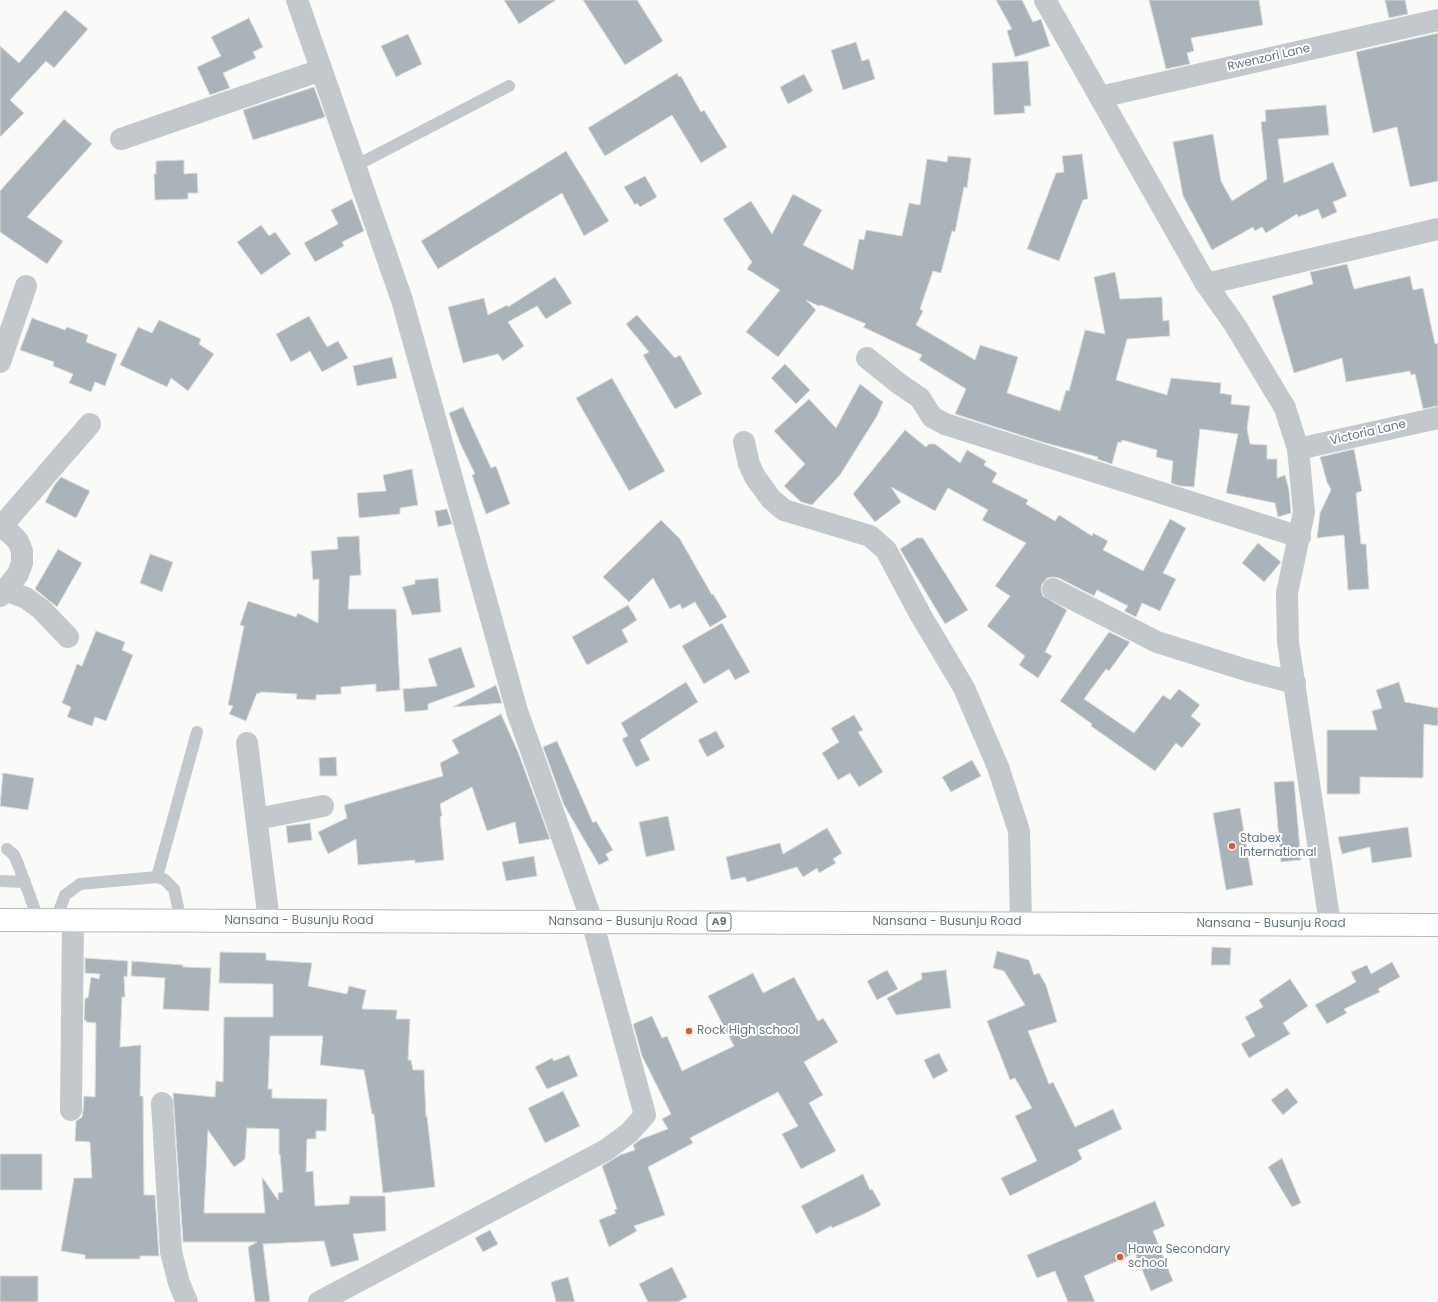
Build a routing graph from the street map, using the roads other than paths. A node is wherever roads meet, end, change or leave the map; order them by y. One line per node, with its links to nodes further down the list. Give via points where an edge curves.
1 (297, 0): 4 (street)
2 (1045, 0): 6 (street)
3 (1438, 20): 6 (street, Rwenzori Lane)
4 (321, 70): 7 (street); 8 (street)
5 (509, 86): 8 (lane)
6 (1100, 96): 10 (street)
7 (122, 139)
8 (355, 166): 36 (street, via 402,300 517,711)
9 (1438, 229): 10 (street)
10 (1206, 284): 17 (street, via 1235,325 1285,408)
11 (26, 286): 13 (street)
12 (868, 358): 19 (street, via 920,398 932,417 945,424)
13 (0, 362)
14 (1438, 418): 17 (street, Victoria Lane)
15 (90, 424): 18 (street)
16 (744, 442): 37 (street, via 755,477 770,499 784,510 870,536 886,550 964,688 998,767 1019,831)
17 (1298, 449): 19 (street, via 1304,512)
18 (0, 527): 21 (street, via 18,541 22,551 18,574)
19 (1300, 537): 23 (street, via 1287,593 1288,642)
20 (1053, 589): 23 (street, via 1158,642)
21 (2, 593): 22 (street, via 26,598)
22 (68, 637)
23 (1295, 683): 38 (street)
24 (197, 732): 29 (lane)
25 (247, 743): 27 (street)
26 (323, 806): 27 (street)
27 (257, 819): 35 (street)
28 (7, 849): 31 (lane, via 16,859)
29 (158, 877): 33 (lane, via 80,884 65,895); 34 (lane, via 165,880 174,890)
30 (0, 881): 31 (lane)
31 (25, 882): 33 (lane)
32 (0, 920): 33 (main road, Nansana - Busunju Road / A9)
33 (56, 920): 34 (main road, Nansana - Busunju Road / A9); 41 (street)
34 (181, 921): 35 (main road, Nansana - Busunju Road / A9)
35 (269, 921): 36 (main road, Nansana - Busunju Road / A9)
36 (592, 921): 37 (main road, Nansana - Busunju Road / A9); 42 (street, via 645,1115 629,1133 606,1150)
37 (1021, 922): 38 (main road, Nansana - Busunju Road / A9)
38 (1330, 924): 39 (main road, Nansana - Busunju Road / A9)
39 (1438, 925)
40 (162, 1103): 43 (street, via 171,1252)
41 (71, 1110)
42 (331, 1299)
43 (186, 1302)

